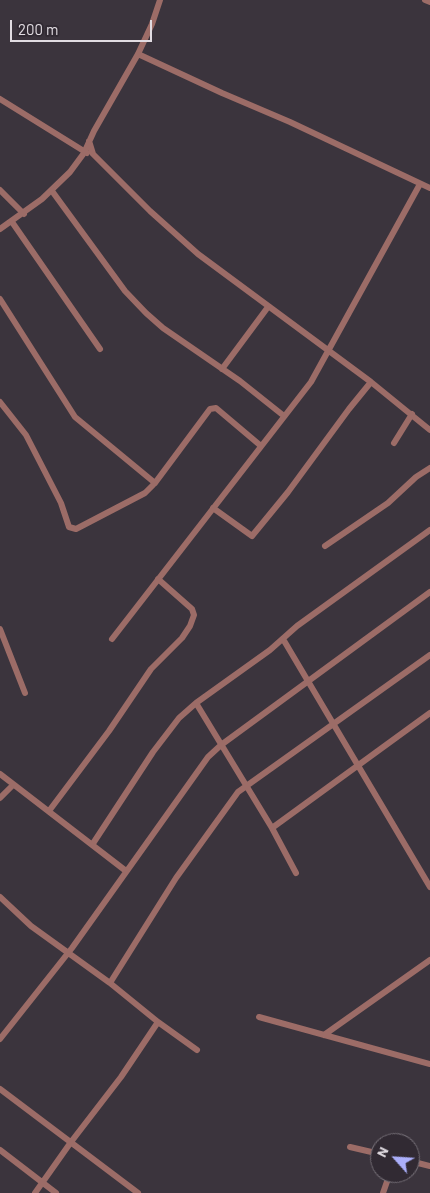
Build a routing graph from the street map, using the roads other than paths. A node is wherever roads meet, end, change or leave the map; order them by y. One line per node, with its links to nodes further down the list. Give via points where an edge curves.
1 (160, 0): 4 (street)
2 (425, 0): 3 (street)
3 (430, 2)
4 (138, 54): 6 (street); 9 (street)
5 (0, 99): 7 (street)
6 (89, 141): 7 (street); 8 (street)
7 (84, 153): 8 (street); 12 (street)
8 (93, 154): 17 (street, via 181,239)
9 (420, 184): 10 (street); 19 (street)
10 (430, 188)
11 (0, 190): 13 (street)
12 (52, 191): 13 (street); 20 (street, via 125,291 146,314)
13 (24, 214): 14 (street)
14 (12, 222): 15 (street); 18 (street)
15 (0, 229)
16 (0, 299): 29 (street, via 75,417)
17 (268, 307): 19 (street); 20 (street)
18 (100, 349)
19 (329, 351): 21 (street); 24 (street, via 311,382)
20 (222, 369): 24 (street)
21 (371, 382): 23 (street); 30 (street, via 252,536)
22 (0, 402): 29 (street, via 36,452 61,502 69,527 76,529 115,510 145,493)
23 (412, 414): 25 (street); 26 (street)
24 (284, 416): 27 (street)
25 (430, 430)
26 (394, 443)
27 (261, 446): 29 (street, via 216,408 210,409); 30 (street)
28 (430, 468): 32 (street)
29 (155, 483)
30 (213, 508): 33 (street)
31 (430, 530): 37 (street)
32 (326, 546)
33 (158, 579): 36 (street); 50 (street, via 192,608 194,615 190,626 151,669)
34 (430, 592): 39 (street)
35 (0, 629): 40 (street)
36 (112, 639)
37 (283, 639): 39 (street); 41 (street)
38 (430, 655): 43 (street)
39 (308, 680): 43 (street); 44 (street)
40 (25, 694)
41 (196, 703): 44 (street); 52 (street, via 153,752)
42 (430, 713): 45 (street)
43 (333, 724): 45 (street); 48 (street)
44 (221, 745): 48 (street); 53 (street, via 208,757)
45 (358, 765): 51 (street); 55 (street)
46 (0, 774): 47 (street)
47 (13, 785): 49 (street); 50 (street)
48 (246, 786): 51 (street); 59 (street, via 176,878)
49 (0, 798)
50 (49, 811): 52 (street)
51 (272, 828): 54 (street)
52 (92, 845): 53 (street)
53 (126, 871): 57 (street)
54 (296, 873)
55 (430, 887)
56 (0, 898): 57 (street, via 30,926)
57 (68, 952): 59 (street); 63 (street)
58 (430, 960): 62 (street)
59 (110, 983): 61 (street)
60 (258, 1018): 62 (street)
61 (158, 1022): 64 (street); 67 (street, via 121,1078)
62 (324, 1036): 65 (street)
63 (0, 1039)
64 (197, 1050)
65 (430, 1064)
66 (0, 1088): 67 (street)
67 (71, 1142): 71 (street); 74 (street)
68 (350, 1147): 70 (street)
69 (0, 1150): 71 (street)
70 (370, 1152)
71 (43, 1183): 72 (street); 73 (street)
72 (35, 1193)
73 (56, 1193)
74 (138, 1193)

